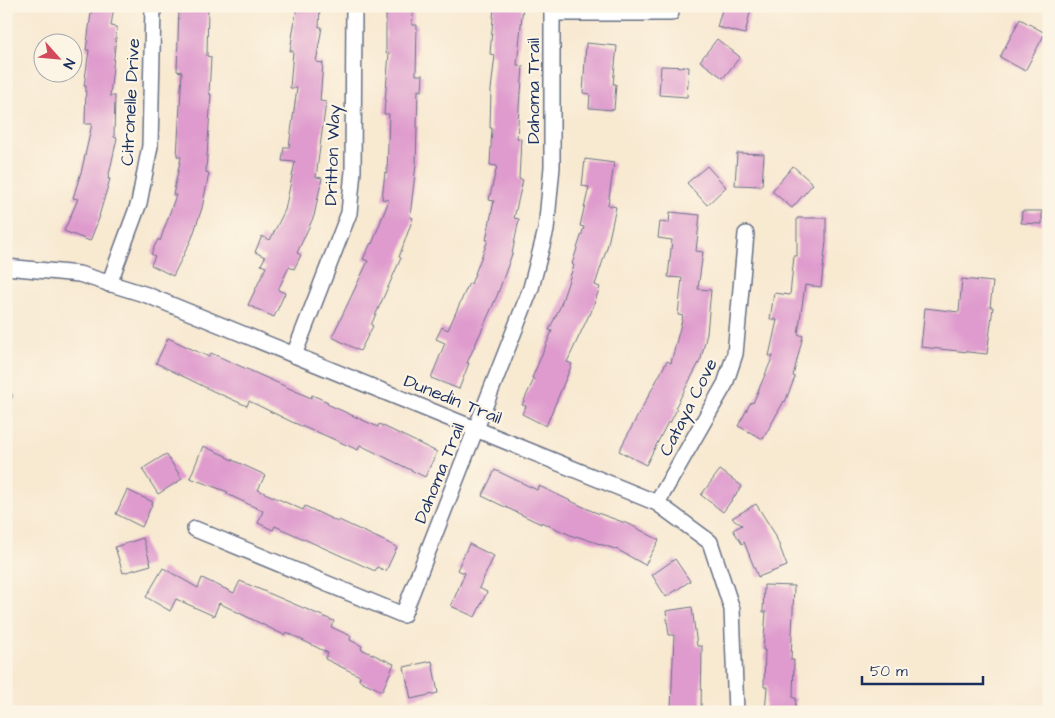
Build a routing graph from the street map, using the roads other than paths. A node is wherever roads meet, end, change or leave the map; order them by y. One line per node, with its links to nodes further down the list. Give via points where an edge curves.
1 (153, 6): 7 (street, Citronelle Drive, via 150,146 140,203)
2 (354, 6): 8 (street, Dritton Way, via 353,171 349,213)
3 (552, 10): 4 (street); 9 (street, Dahoma Trail, via 552,167 546,230 531,288)
4 (671, 13)
5 (746, 234): 10 (street, Cataya Cove, via 735,354 725,384)
6 (6, 267): 7 (street, Dunedin Trail, via 79,274)
7 (109, 284): 8 (street, Dunedin Trail, via 147,295)
8 (294, 355): 9 (street, Dunedin Trail)
9 (477, 429): 10 (street, Dunedin Trail); 11 (street, Dahoma Trail, via 403,614)
10 (657, 503): 12 (street, Dunedin Trail, via 710,542 732,609)
11 (195, 529)
12 (736, 712)

